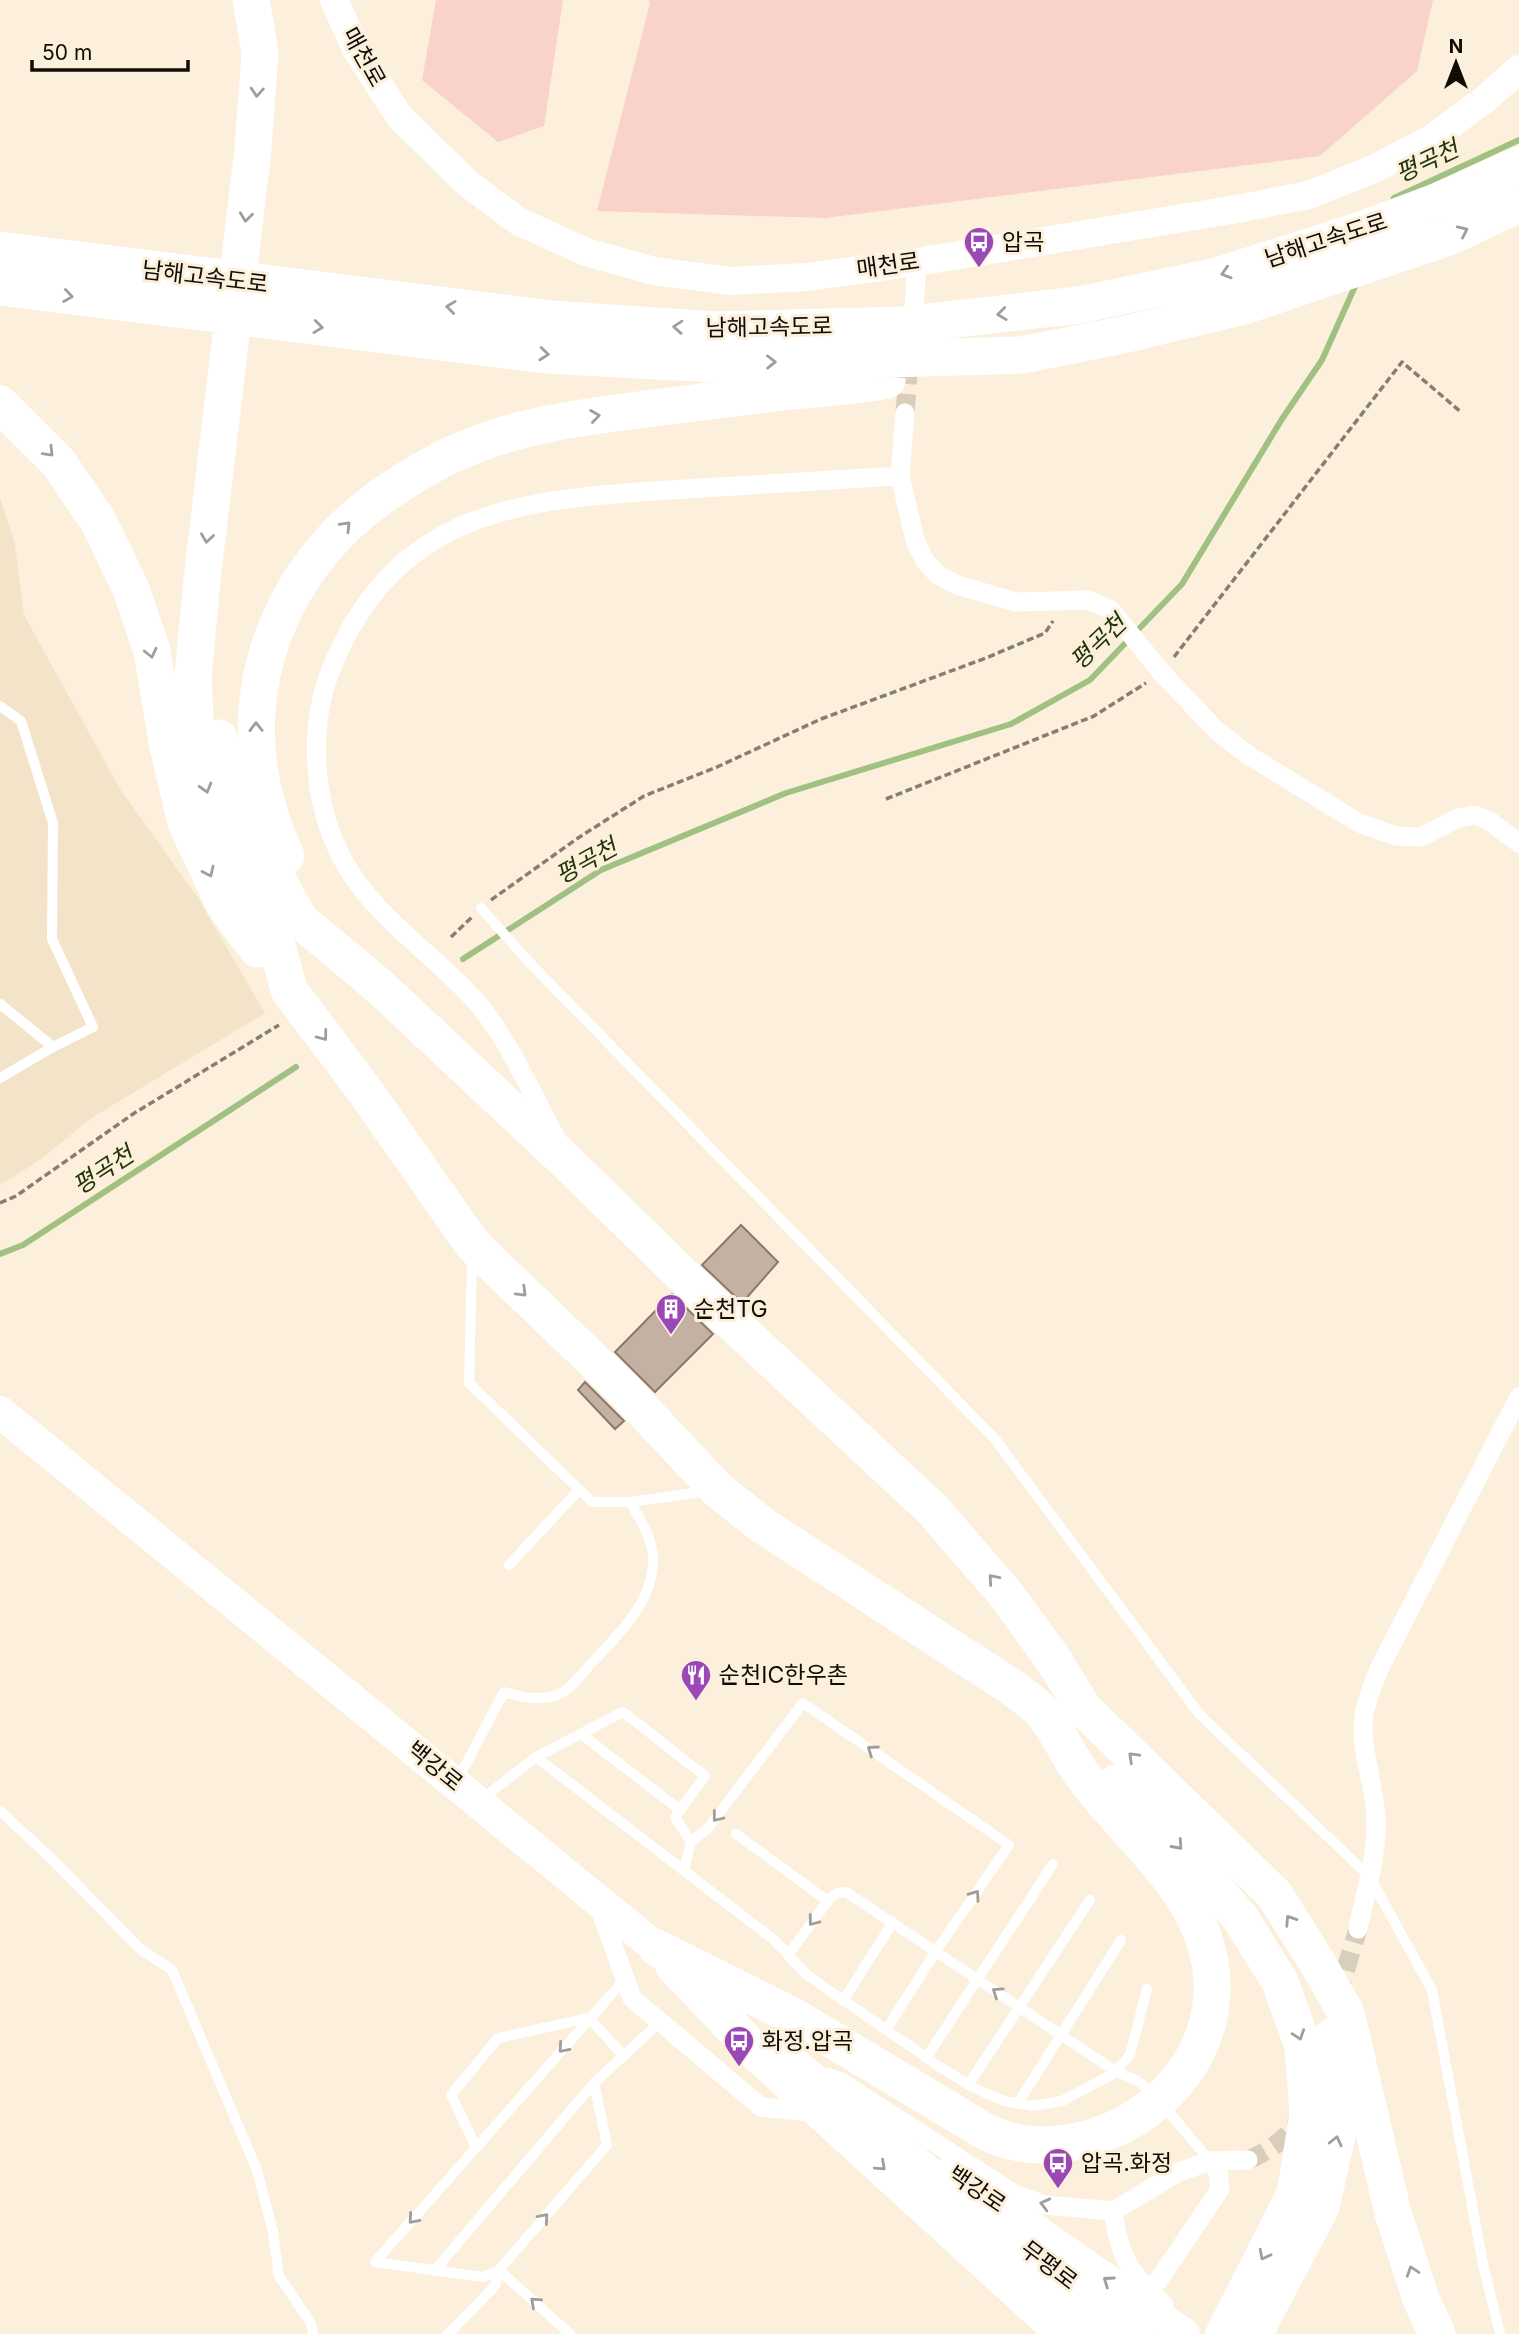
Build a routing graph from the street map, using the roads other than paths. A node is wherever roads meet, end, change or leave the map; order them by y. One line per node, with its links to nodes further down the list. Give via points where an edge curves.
1 (251, 0): 5 (highway, one-way to 5, via 260,53)
2 (275, 0): 5 (highway, via 284,51)
3 (334, 0): 10 (main road, 매천로, via 356,49 400,116 467,183 518,221 575,247 654,271 730,281 808,277)
4 (1519, 69): 10 (main road, 매천로, via 1431,139 1309,195)
5 (266, 151): 17 (highway)
6 (1519, 165): 11 (highway, 남해고속도로, one-way to 11, via 1361,230 1217,276 1079,304 904,325 715,330 552,319)
7 (1519, 204): 14 (highway, 남해고속도로, one-way to 7, via 1218,312 1337,276 1448,237)
8 (0, 234): 11 (highway)
9 (0, 250): 11 (highway, 남해고속도로)
10 (917, 261): 13 (street)
11 (98, 264)
12 (0, 287): 14 (highway, 남해고속도로, one-way to 14, via 546,355 715,364)
13 (914, 309)
14 (1022, 355): 22 (highway, one-way to 14, via 273,828 257,766 256,708 267,652 287,600 317,556 360,512 409,477 460,451 521,430 596,415 874,383)
15 (0, 404): 23 (highway, one-way to 23, via 58,462 98,521 131,589 152,650 186,823 225,906)
16 (905, 412): 18 (street)
17 (228, 474): 22 (highway, via 225,586 215,689 221,757 244,819 300,920); 23 (highway, one-way to 23, via 202,580 193,677 197,755 218,834 278,949)
18 (900, 476): 20 (street, via 915,540 925,561 939,575 1016,602 1088,600 1111,610 1216,730 1248,755 1359,823 1396,836 1420,836 1475,815); 27 (street, via 579,496 506,509 454,529 417,551 387,577 343,642 327,678 317,734 323,802 340,855 382,912 479,1005 497,1029)
19 (0, 706): 25 (lane, via 21,721 53,823 52,939 93,1027)
20 (1519, 843)
21 (481, 908): 45 (lane, via 995,1439 1200,1715)
22 (336, 950): 27 (highway)
23 (289, 990): 28 (highway, one-way to 28)
24 (0, 1004): 25 (lane)
25 (53, 1047): 26 (lane)
26 (0, 1078)
27 (572, 1167): 55 (highway, one-way to 27, via 1274,1894 1083,1708 1004,1592 932,1509)
28 (472, 1245): 31 (lane, via 469,1383); 32 (highway, one-way to 32, via 622,1388)
29 (1519, 1397): 45 (street, via 1379,1669 1364,1714 1376,1824)
30 (0, 1412): 38 (main road, 백강로)
31 (579, 1490): 33 (lane, via 592,1502); 34 (lane)
32 (718, 1490): 33 (lane); 35 (highway, via 762,1525)
33 (630, 1502): 38 (lane, via 650,1539 653,1557 642,1602 625,1627 559,1695 540,1698 504,1692)
34 (509, 1565)
35 (1043, 1712): 52 (highway, via 1083,1777 1180,1891 1206,1945 1211,1997 1204,2039 1188,2069 1145,2112 1115,2130 1061,2144 1000,2139 793,2016); 80 (highway, one-way to 80, via 1175,1841 1241,1919 1280,1982 1303,2046)
36 (581, 1734): 37 (lane); 39 (lane); 39 (lane, via 623,1712 705,1776)
37 (536, 1757): 38 (lane); 44 (lane)
38 (468, 1792): 46 (main road, 백강로)
39 (680, 1810): 42 (lane, via 675,1817)
40 (0, 1811): 85 (lane, via 140,1949 172,1970 257,2170 279,2276 311,2323)
41 (736, 1834): 48 (lane)
42 (691, 1842): 44 (lane); 53 (lane, one-way to 42, via 1009,1845 803,1703 708,1829)
43 (1052, 1864): 57 (lane)
44 (684, 1870): 54 (lane)
45 (1369, 1876): 50 (street); 95 (lane, via 1432,1990)
46 (595, 1897): 52 (main road, 백강로); 56 (street)
47 (1090, 1900): 60 (lane)
48 (828, 1901): 49 (lane, via 846,1892); 54 (lane, one-way to 54)
49 (893, 1922): 53 (lane); 59 (lane)
50 (1358, 1928)
51 (1121, 1940): 64 (lane)
52 (657, 1948): 67 (main road, 백강로); 74 (highway, via 757,2053)
53 (936, 1951): 57 (lane); 63 (lane)
54 (788, 1955): 59 (lane)
55 (1317, 1962): 80 (highway, one-way to 55, via 1339,2127 1336,2047); 94 (highway, one-way to 55, via 1393,2213 1346,2012)
56 (625, 1979): 61 (lane); 62 (street, via 632,1998)
57 (978, 1979): 60 (lane, one-way to 57); 66 (lane)
58 (1147, 1989): 68 (lane, via 1129,2055)
59 (843, 2001): 63 (lane)
60 (1019, 2007): 64 (lane); 70 (lane)
61 (589, 2018): 65 (lane); 76 (lane, one-way to 76); 76 (lane, via 498,2038 451,2095)
62 (660, 2022): 65 (lane); 74 (street, via 761,2107)
63 (886, 2030): 66 (lane)
64 (1061, 2035): 68 (lane); 72 (lane)
65 (624, 2056): 69 (lane)
66 (926, 2057): 70 (lane)
67 (799, 2068): 75 (main road, 백강로); 81 (street, one-way to 67, via 1045,2205 1014,2194 841,2082)
68 (1115, 2071): 71 (lane); 72 (lane, via 1062,2101 1033,2106)
69 (594, 2083): 82 (lane, one-way to 69, via 607,2145); 83 (lane)
70 (968, 2085): 72 (lane)
71 (1150, 2091)
72 (1018, 2103)
73 (1169, 2112): 78 (lane)
74 (824, 2114): 75 (street); 88 (highway, one-way to 88)
75 (868, 2123): 79 (main road, 백강로); 91 (main road, 백강로, one-way to 75, via 965,2179)
76 (477, 2147): 83 (lane, one-way to 83, via 375,2262)
77 (1248, 2160): 78 (street)
78 (1210, 2161): 81 (street, via 1179,2172); 84 (street, via 1218,2172 1220,2189)
79 (958, 2196): 89 (main road, 백강로, via 1040,2282); 90 (highway, 무평로)
80 (1308, 2201): 92 (highway, one-way to 92); 93 (highway)
81 (1112, 2211): 91 (street, via 1126,2262 1172,2312)
82 (499, 2270): 83 (lane, via 483,2277); 86 (lane, via 495,2286); 87 (lane, one-way to 82)
83 (434, 2271)
84 (1158, 2281)
85 (313, 2334)
86 (448, 2334)
87 (570, 2334)
88 (1065, 2334)
89 (1104, 2334)
90 (1139, 2334)
91 (1184, 2334)
92 (1224, 2334)
93 (1254, 2334)
94 (1437, 2334)
95 (1500, 2334)

